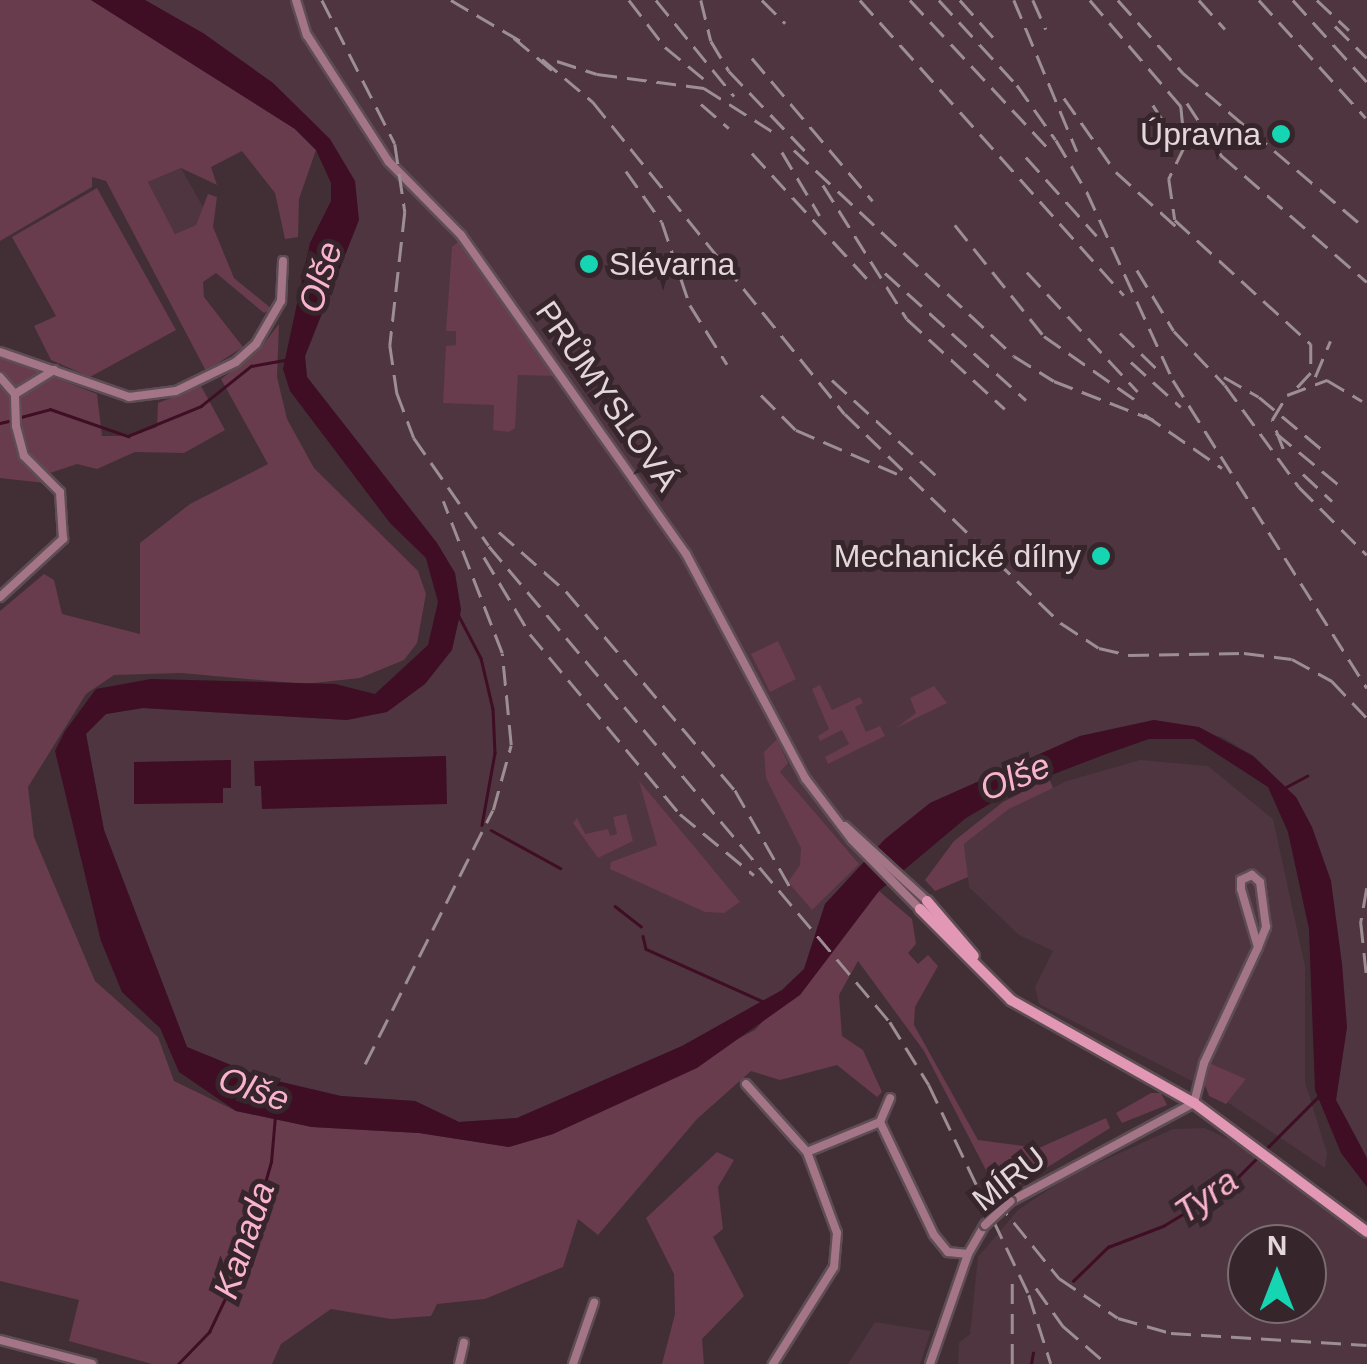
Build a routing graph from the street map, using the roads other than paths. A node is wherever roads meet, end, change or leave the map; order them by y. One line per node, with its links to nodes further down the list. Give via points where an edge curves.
1 (296, 0): 8 (street, PRŮMYSLOVÁ, via 308,36 389,162 462,236 686,554 804,778)
2 (283, 261): 4 (street, via 280,300 269,328 236,362 194,384 160,396 129,397)
3 (0, 352): 4 (street)
4 (54, 370): 6 (street)
5 (0, 377): 6 (street)
6 (15, 394): 7 (street, via 24,456 60,492 63,539)
7 (0, 597)
8 (924, 905): 12 (street, via 1010,1000)
9 (1258, 947): 9 (street, via 1266,927 1260,882 1252,875 1241,880 1241,890); 12 (street, via 1204,1063)
10 (746, 1084): 14 (street)
11 (890, 1098): 13 (street)
12 (1194, 1102): 15 (street); 16 (street, MÍRU, bridge, via 1011,1201 985,1225)
13 (883, 1126): 14 (street); 16 (street, via 934,1235 948,1252)
14 (807, 1152): 23 (street, via 834,1220 837,1251)
15 (1367, 1232)
16 (968, 1254): 24 (street, MÍRU)
17 (594, 1303): 22 (street)
18 (0, 1340): 20 (street)
19 (464, 1343): 21 (street)
20 (92, 1364)
21 (459, 1364)
22 (574, 1364)
23 (774, 1364)
24 (930, 1364)

